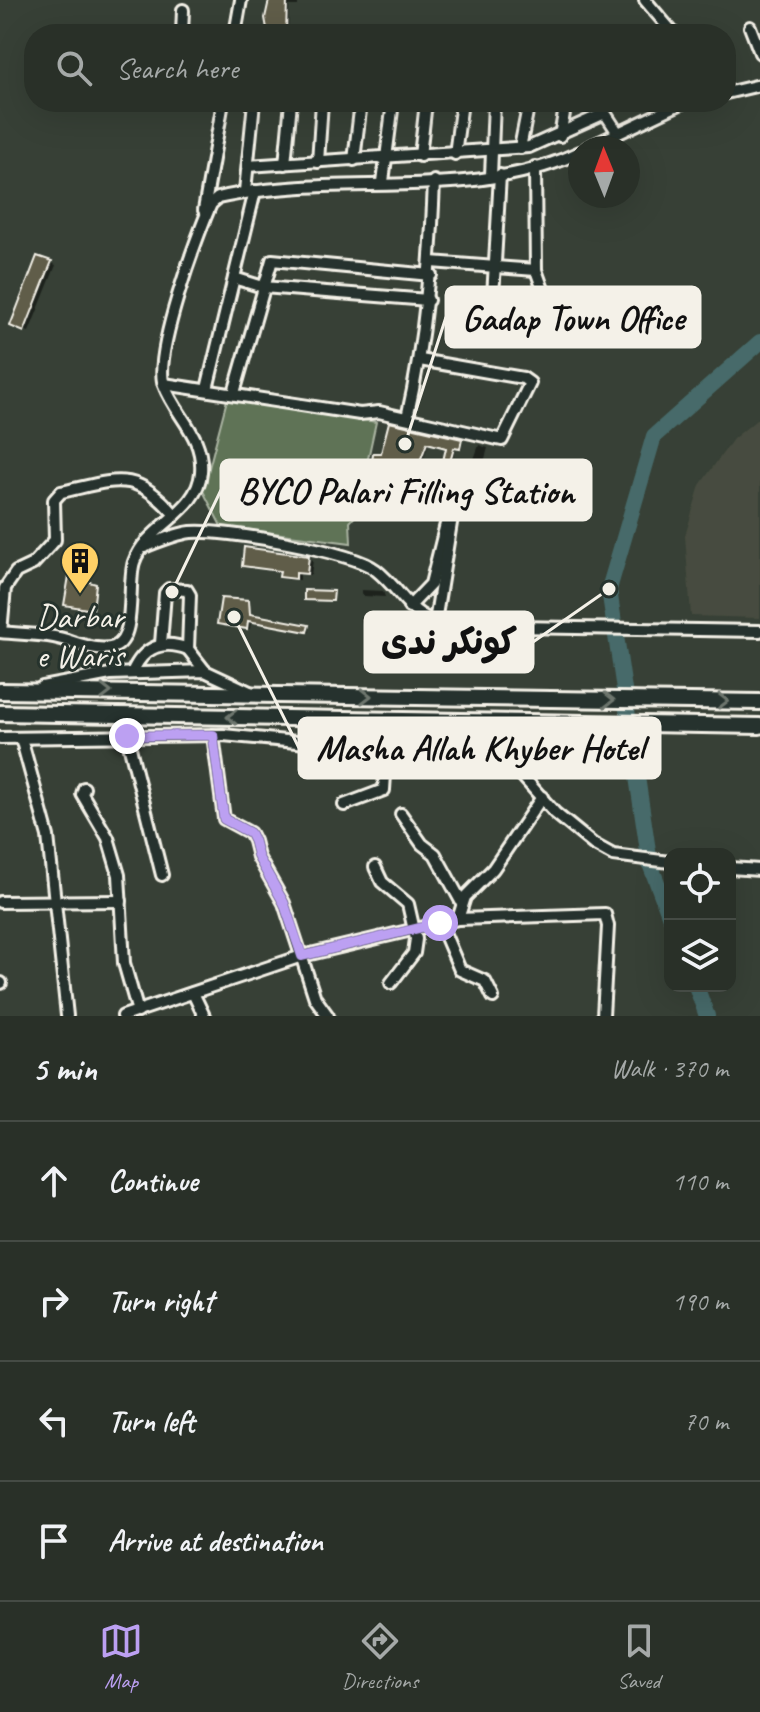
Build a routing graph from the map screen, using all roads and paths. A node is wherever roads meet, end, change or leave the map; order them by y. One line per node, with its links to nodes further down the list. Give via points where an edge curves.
1 (241, 0): 5 (street)
2 (645, 0): 6 (street)
3 (183, 10): 4 (street)
4 (182, 24)
5 (237, 24)
6 (665, 24)
7 (750, 27): 8 (street)
8 (760, 53)
9 (760, 85): 10 (street)
10 (736, 91)
11 (221, 112): 41 (street)
12 (253, 112): 35 (street)
13 (290, 112): 34 (street)
14 (321, 112): 33 (street)
15 (360, 112): 32 (street)
16 (392, 112): 31 (street)
17 (425, 112): 29 (street)
18 (461, 112): 28 (street)
19 (493, 112): 27 (street)
20 (527, 112): 26 (street)
21 (564, 112): 24 (street)
22 (663, 112): 23 (street)
23 (618, 133): 24 (street, via 605,113); 25 (street)
24 (560, 136): 26 (street)
25 (612, 136)
26 (520, 148): 27 (street)
27 (490, 150): 28 (street); 37 (street)
28 (455, 154): 29 (street)
29 (420, 156): 31 (street)
30 (568, 156): 36 (street)
31 (386, 158): 32 (street); 39 (street)
32 (354, 160): 33 (street)
33 (318, 162): 34 (street)
34 (285, 164): 35 (street)
35 (248, 166): 40 (street)
36 (535, 167): 37 (street); 44 (street)
37 (495, 176): 38 (street); 43 (street)
38 (434, 181): 39 (street); 42 (street)
39 (383, 182): 40 (street)
40 (250, 191): 41 (street, via 218,198); 46 (street)
41 (200, 228): 52 (street, via 166,347)
42 (431, 262): 43 (street); 45 (street)
43 (494, 267): 44 (street); 48 (street)
44 (536, 270): 50 (street)
45 (431, 275): 47 (street, via 275,260); 49 (street)
46 (234, 278): 47 (street); 53 (street)
47 (263, 287): 49 (street); 54 (street)
48 (493, 297)
49 (428, 300): 51 (street)
50 (550, 309)
51 (420, 360): 55 (street); 55 (street, via 523,378 531,386 502,440)
52 (164, 384): 53 (street); 56 (street, via 202,451 196,493)
53 (207, 389): 54 (street)
54 (234, 393): 55 (street)
55 (407, 418)
56 (175, 515): 57 (street); 61 (street, via 147,486 130,481 55,495 55,540 5,588)
57 (140, 549): 58 (street, via 192,532 343,553 376,570); 61 (street, via 133,563 129,623 115,647)
58 (409, 607): 59 (street); 59 (street, via 431,584 457,486 456,530 440,578)
59 (435, 622): 60 (street)
60 (760, 631)
61 (0, 632)
62 (161, 644): 63 (street); 63 (street, via 165,593 187,590); 65 (street, via 148,650)
63 (188, 649): 64 (street)
64 (205, 671): 65 (street); 68 (street)
65 (132, 673): 67 (street)
66 (0, 691): 67 (highway)
67 (20, 691): 68 (highway, one-way to 68)
68 (256, 695): 69 (highway, one-way to 69)
69 (760, 702)
70 (0, 713): 71 (highway, one-way to 70)
71 (760, 726)
72 (213, 735): 73 (street); 76 (street); 93 (street, via 224,819 250,833 284,903)
73 (127, 736): 75 (street); 85 (street)
74 (0, 738): 75 (street)
75 (21, 738): 86 (street, via 48,836)
76 (387, 743): 78 (street, via 483,748 518,771); 79 (street, via 384,790)
77 (84, 788): 87 (street, via 87,807 108,838)
78 (542, 797): 81 (street, via 574,830 613,855); 89 (street, via 493,869)
79 (344, 805)
80 (401, 814): 89 (street, via 435,854)
81 (664, 861)
82 (375, 867): 92 (street, via 382,882 408,904)
83 (736, 868): 84 (street)
84 (756, 870)
85 (162, 875)
86 (56, 901): 87 (street); 88 (street); 98 (street)
87 (121, 901): 97 (street, via 124,963)
88 (0, 902)
89 (462, 903): 90 (street)
90 (458, 919): 91 (street); 102 (street, via 605,914)
91 (440, 923): 92 (street); 96 (street, via 460,970 485,981)
92 (414, 929): 93 (street); 94 (street, via 414,953)
93 (302, 956): 95 (street); 101 (street, via 315,998)
94 (391, 983)
95 (193, 993): 97 (street); 100 (street)
96 (493, 997)
97 (138, 1012): 99 (street)
98 (67, 1016)
99 (123, 1016)
100 (204, 1016)
101 (328, 1016)
102 (603, 1016)

